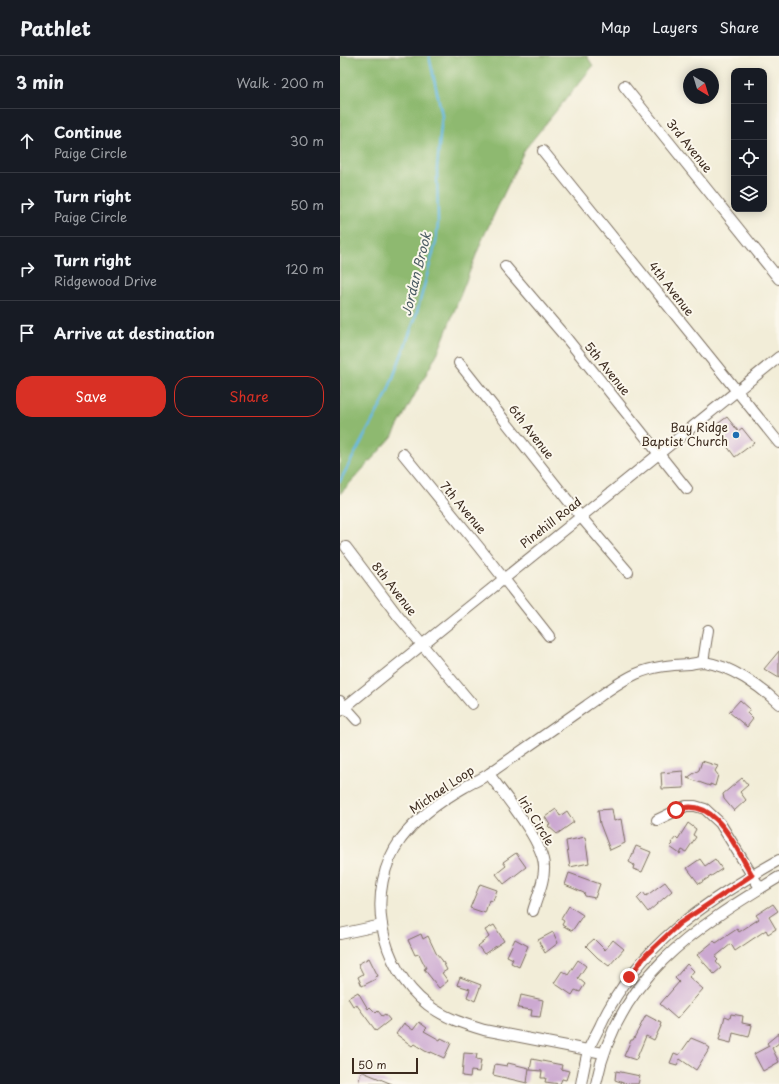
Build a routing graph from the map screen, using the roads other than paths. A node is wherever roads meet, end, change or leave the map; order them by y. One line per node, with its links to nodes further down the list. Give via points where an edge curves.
1 (624, 86): 4 (street, 3rd Avenue)
2 (543, 151): 7 (street, 4th Avenue)
3 (505, 266): 10 (street, 5th Avenue, via 568,340)
4 (779, 278)
5 (779, 357): 7 (street, Pinehill Road)
6 (459, 364): 12 (street, 6th Avenue)
7 (736, 391): 8 (street, 4th Avenue); 10 (street, Pinehill Road)
8 (779, 443)
9 (403, 454): 15 (street, 7th Avenue)
10 (657, 454): 11 (street, 5th Avenue); 12 (street, Pinehill Road)
11 (687, 489)
12 (581, 517): 14 (street, 6th Avenue); 15 (street, Pinehill Road)
13 (346, 547): 18 (street, 8th Avenue)
14 (628, 572)
15 (504, 578): 17 (street, 7th Avenue); 18 (street, Pinehill Road)
16 (708, 630): 19 (street)
17 (549, 636)
18 (422, 645): 20 (street, 8th Avenue); 22 (street, Pinehill Road)
19 (703, 662): 21 (street, Michael Loop, via 732,672 755,684); 24 (street, Michael Loop, via 671,664 635,675)
20 (472, 704)
21 (779, 704)
22 (342, 706): 23 (street)
23 (357, 720)
24 (489, 774): 30 (street, Iris Circle, via 533,837 543,856 543,876); 31 (street, Michael Loop, via 434,808 401,840 384,878 380,903)
25 (657, 820): 27 (street, via 686,806 705,808 720,823)
26 (779, 860): 27 (street)
27 (752, 875): 29 (street); 33 (street, via 680,923 646,955 618,992)
28 (779, 877): 29 (street)
29 (760, 888): 34 (street, via 696,930 659,964 632,997)
30 (533, 911)
31 (382, 925): 32 (street); 33 (street, Michael Loop, via 392,960 405,982 427,1004 445,1016 484,1030)
32 (340, 934)
33 (588, 1051): 34 (street, Michael Loop); 35 (street)
34 (603, 1053): 36 (street)
35 (581, 1084)
36 (596, 1084)

